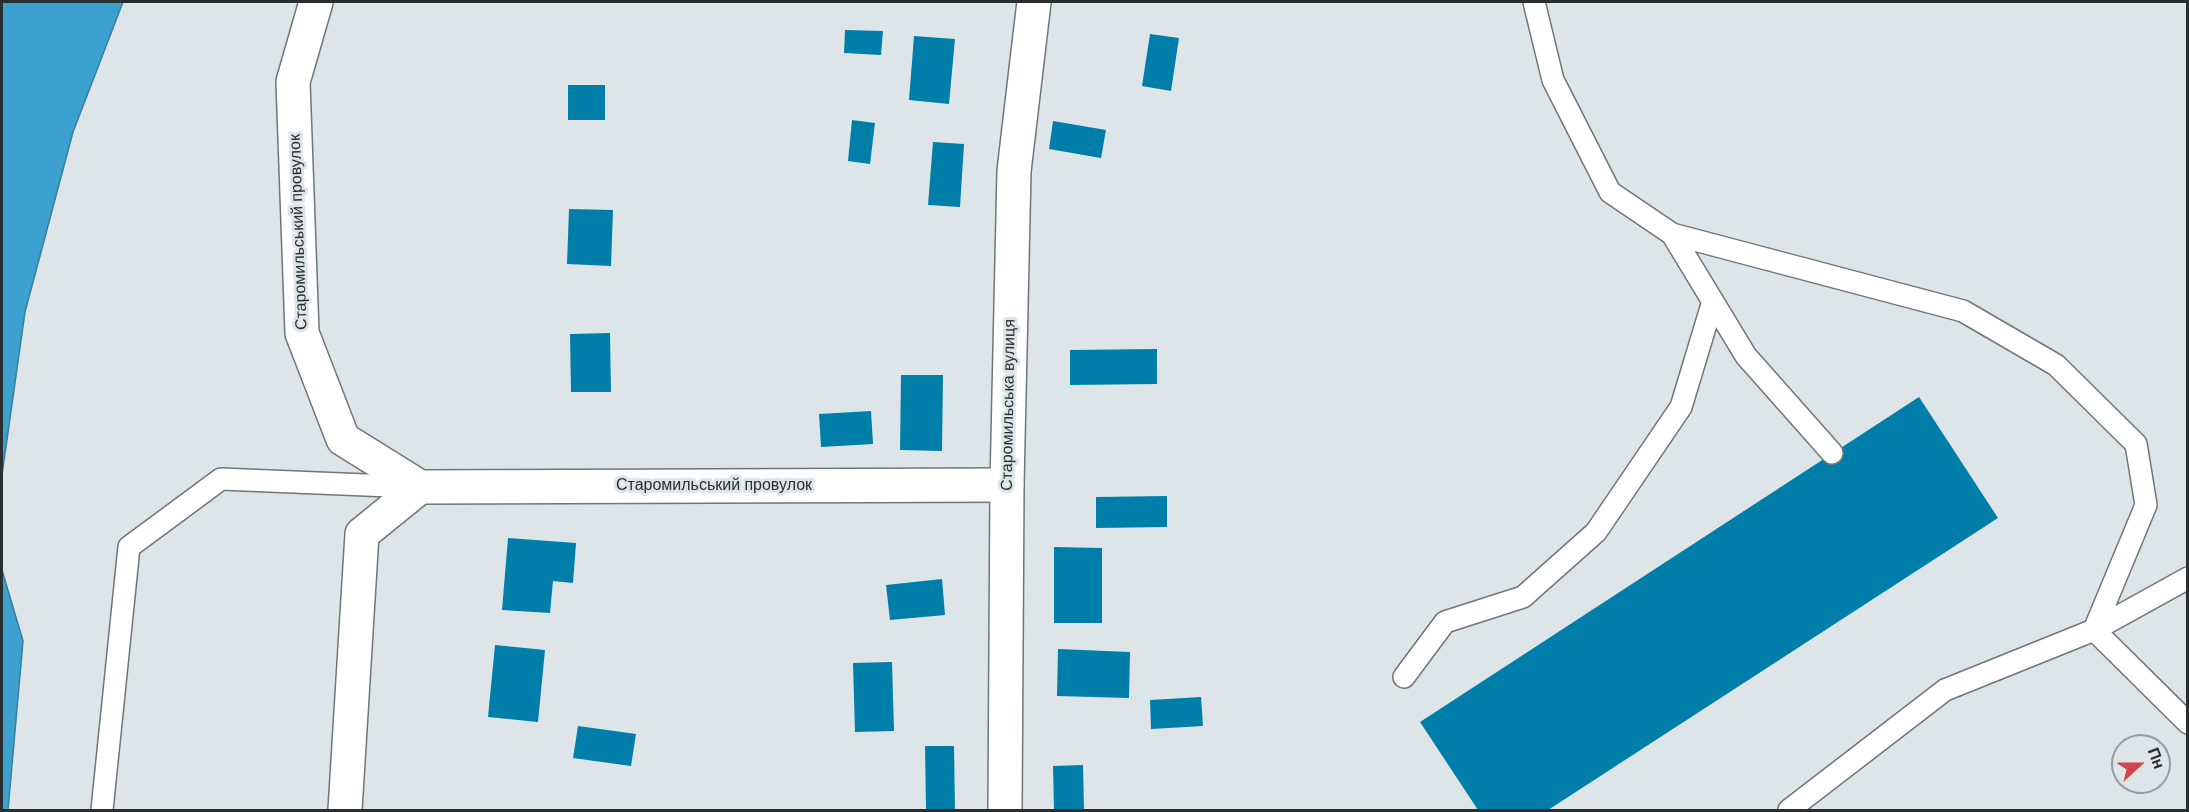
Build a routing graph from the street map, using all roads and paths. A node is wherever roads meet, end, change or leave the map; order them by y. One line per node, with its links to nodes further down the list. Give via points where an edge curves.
1 (316, 2): 8 (street, Старомильський провулок, via 293,82 302,333 343,439)
2 (1034, 2): 7 (street, Старомильська вулиця, via 1014,171)
3 (1534, 2): 4 (lane, via 1553,80 1610,192)
4 (1672, 234): 5 (lane); 10 (lane, via 1963,311 2056,365 2136,444 2146,505)
5 (1713, 301): 6 (lane, via 1746,356); 11 (lane, via 1681,407 1596,532 1523,597 1445,622)
6 (1832, 453)
7 (1007, 485): 8 (street, Старомильський провулок); 15 (street, Старомильська вулиця)
8 (420, 487): 13 (lane, via 221,479 129,547); 14 (street, via 362,534)
9 (2187, 578): 10 (lane)
10 (2094, 630): 12 (lane); 16 (lane, via 1944,690)
11 (1404, 677)
12 (2187, 723)
13 (102, 810)
14 (345, 810)
15 (1005, 810)
16 (1789, 810)

